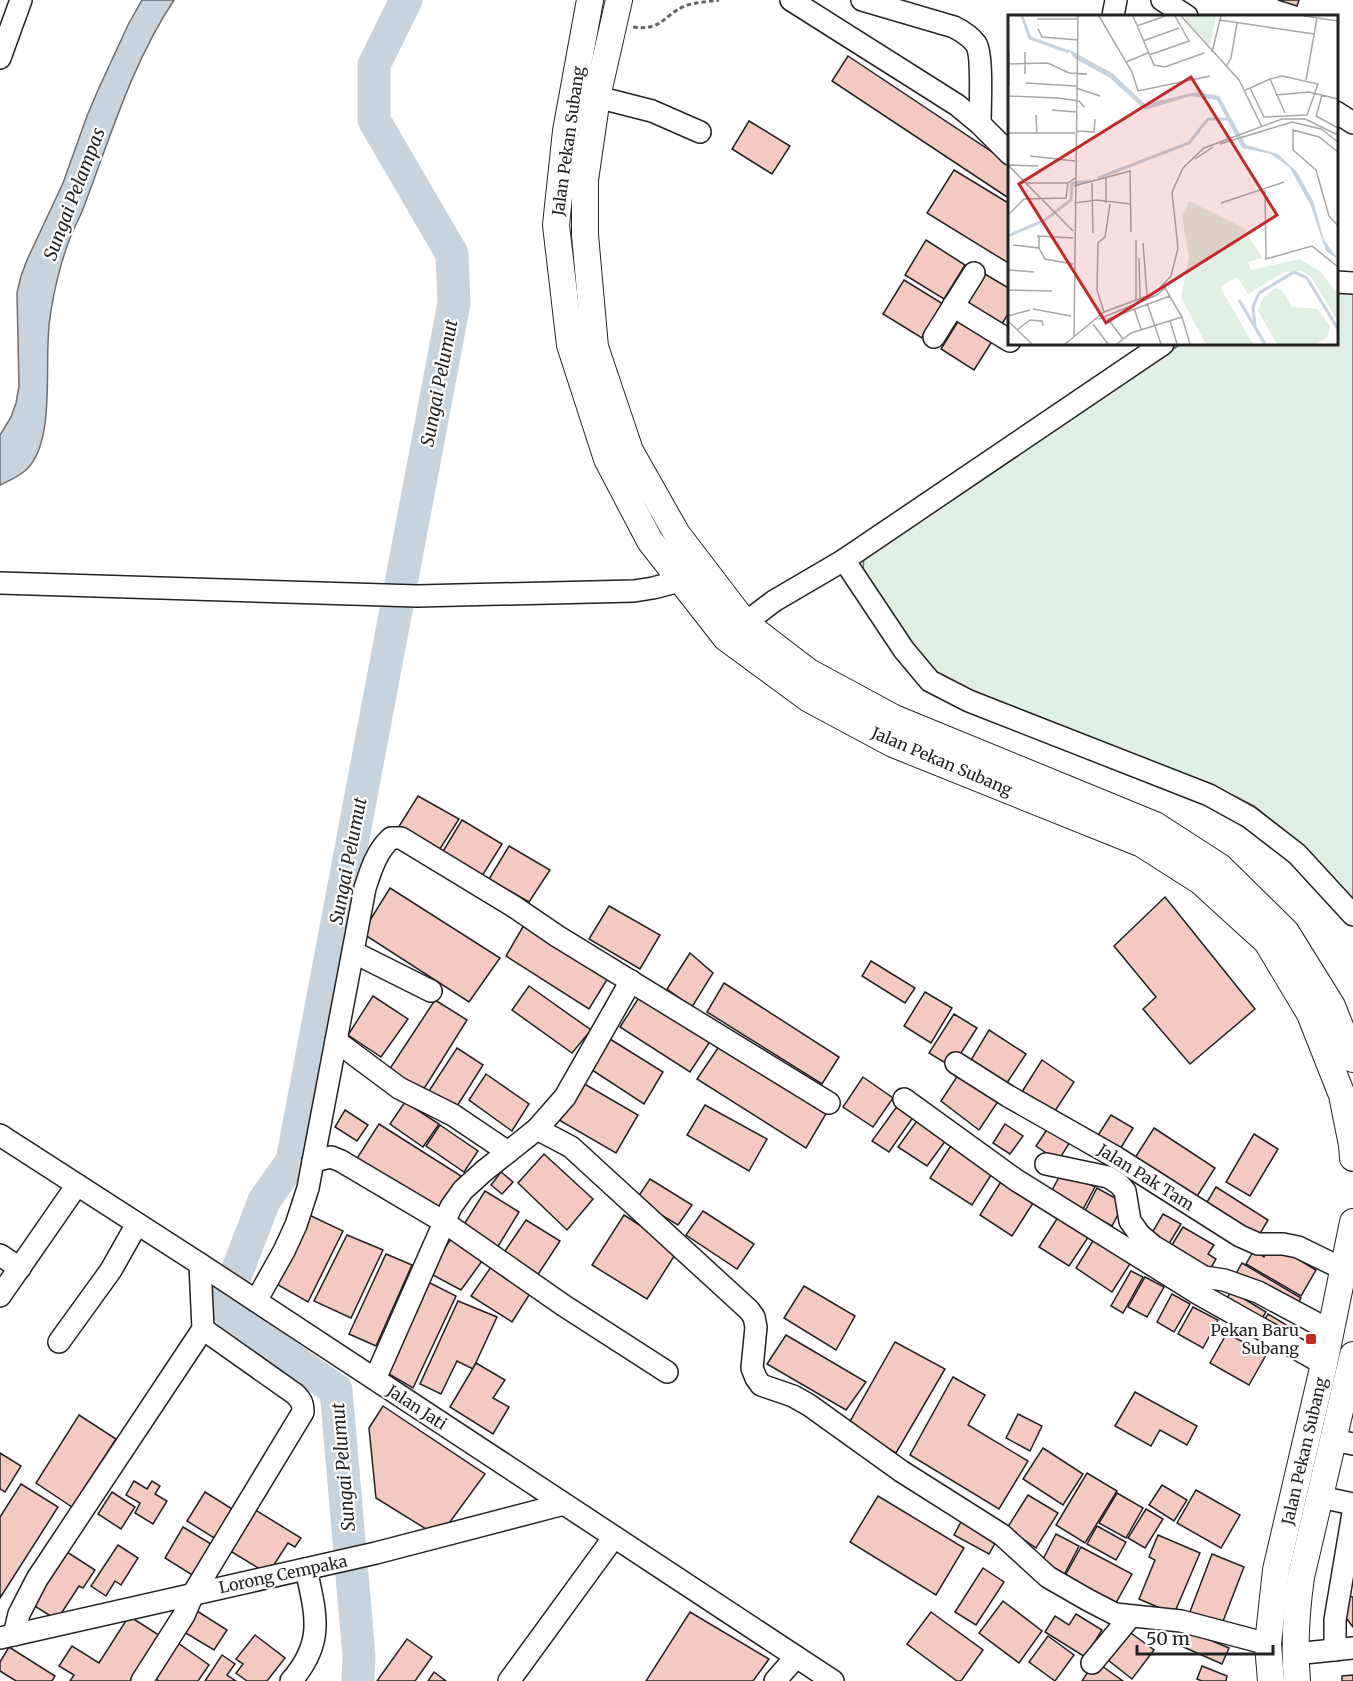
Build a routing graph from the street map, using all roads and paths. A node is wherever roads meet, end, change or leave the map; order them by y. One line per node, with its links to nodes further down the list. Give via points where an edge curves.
1 (21, 0): 11 (street)
2 (590, 0): 26 (main road, Jalan Pekan Subang, via 566,131 556,225 570,345 606,459 650,541)
3 (719, 0): 8 (path, via 685,6 662,23 644,28)
4 (791, 0): 15 (street, via 957,105)
5 (862, 0): 15 (street, via 954,27 977,46)
6 (1116, 0): 9 (street)
7 (1162, 0): 10 (street)
8 (616, 12): 12 (main road, Jalan Pekan Subang)
9 (1113, 15)
10 (1185, 15)
11 (0, 58)
12 (597, 97): 16 (street, via 652,111); 28 (main road, Jalan Pekan Subang, via 585,180 585,235 595,347 630,452 677,534)
13 (1338, 113): 14 (street)
14 (1353, 123)
15 (980, 124): 17 (street)
16 (700, 132)
17 (1008, 152)
18 (974, 273): 21 (street)
19 (1338, 282): 20 (street)
20 (1353, 283)
21 (953, 306): 22 (street); 23 (street)
22 (934, 337)
23 (1008, 340)
24 (1161, 345): 25 (street)
25 (844, 560): 28 (street); 29 (street, via 904,650 930,681 969,701 1209,795 1249,817 1297,854)
26 (680, 581): 27 (street, via 634,591 417,596); 41 (main road, Jalan Pekan Subang, via 726,638 809,699 893,744 1142,844 1200,881 1267,942 1310,1014 1342,1095)
27 (0, 583)
28 (745, 623): 34 (main road, Jalan Pekan Subang, via 809,672 894,718 1155,825 1220,867 1286,932 1332,1006)
29 (1353, 915)
30 (353, 952): 31 (street, via 365,888 375,859 383,845 396,837); 32 (street); 33 (street)
31 (631, 981): 37 (street); 38 (street, via 565,1097)
32 (431, 991)
33 (336, 1041): 40 (street, via 399,1088 453,1115); 42 (street)
34 (1353, 1059)
35 (956, 1064): 51 (street, Jalan Pak Tam, via 1240,1236 1258,1244 1298,1247)
36 (904, 1100): 58 (street, via 1016,1180 1199,1294)
37 (829, 1103)
38 (537, 1129): 40 (street); 69 (street, via 571,1147 749,1310 756,1327 752,1368 761,1385 809,1405 901,1471 1002,1535 1048,1577 1115,1614)
39 (0, 1135): 44 (street, Jalan Jati)
40 (508, 1152): 45 (street, via 463,1191)
41 (1353, 1158)
42 (313, 1161): 45 (street, via 331,1157 341,1161); 53 (street, via 296,1225)
43 (1046, 1164): 55 (street, via 1108,1177 1125,1191 1130,1221 1153,1246 1204,1277 1258,1292)
44 (77, 1185): 47 (street, Jalan Jati); 50 (street)
45 (444, 1222): 59 (street); 60 (street)
46 (1353, 1222): 51 (main road, Jalan Pekan Subang)
47 (137, 1224): 49 (street, Jalan Jati); 56 (street, via 111,1270)
48 (0, 1256): 50 (street)
49 (200, 1264): 53 (street, Jalan Jati); 54 (street)
50 (20, 1268): 52 (street)
51 (1343, 1269): 55 (main road, Jalan Pekan Subang)
52 (0, 1296)
53 (253, 1299): 60 (street, Jalan Jati)
54 (203, 1329): 68 (street, via 295,1394 301,1399 303,1412); 70 (street, via 37,1579)
55 (1331, 1331): 58 (main road, Jalan Pekan Subang)
56 (59, 1342)
57 (1352, 1361): 61 (main road, Jalan Pekan Subang)
58 (1324, 1364): 71 (main road, Jalan Pekan Subang, via 1276,1570)
59 (667, 1372)
60 (375, 1379): 63 (street, Jalan Jati)
61 (1343, 1442): 62 (main road, Jalan Pekan Subang)
62 (1320, 1497): 64 (street); 73 (main road, Jalan Pekan Subang, via 1301,1577)
63 (564, 1504): 66 (street, Jalan Jati); 67 (street, Lorong Cempaka)
64 (1353, 1504)
65 (1353, 1513): 72 (street, via 1335,1620)
66 (614, 1537): 74 (street, Jalan Jati); 78 (street)
67 (306, 1569): 68 (street, Lorong Cempaka); 77 (street, via 316,1630 310,1652)
68 (193, 1594): 70 (street, Lorong Cempaka); 76 (street)
69 (1130, 1617): 71 (street, via 1181,1621); 75 (street)
70 (7, 1636)
71 (1268, 1644): 81 (main road, Jalan Pekan Subang)
72 (1344, 1649): 73 (street)
73 (1295, 1653): 82 (main road, Jalan Pekan Subang)
74 (796, 1657): 79 (street); 80 (street, Jalan Jati)
75 (1092, 1663)
76 (142, 1681)
77 (291, 1681)
78 (509, 1681)
79 (775, 1681)
80 (833, 1681)
81 (1271, 1681)
82 (1297, 1681)

